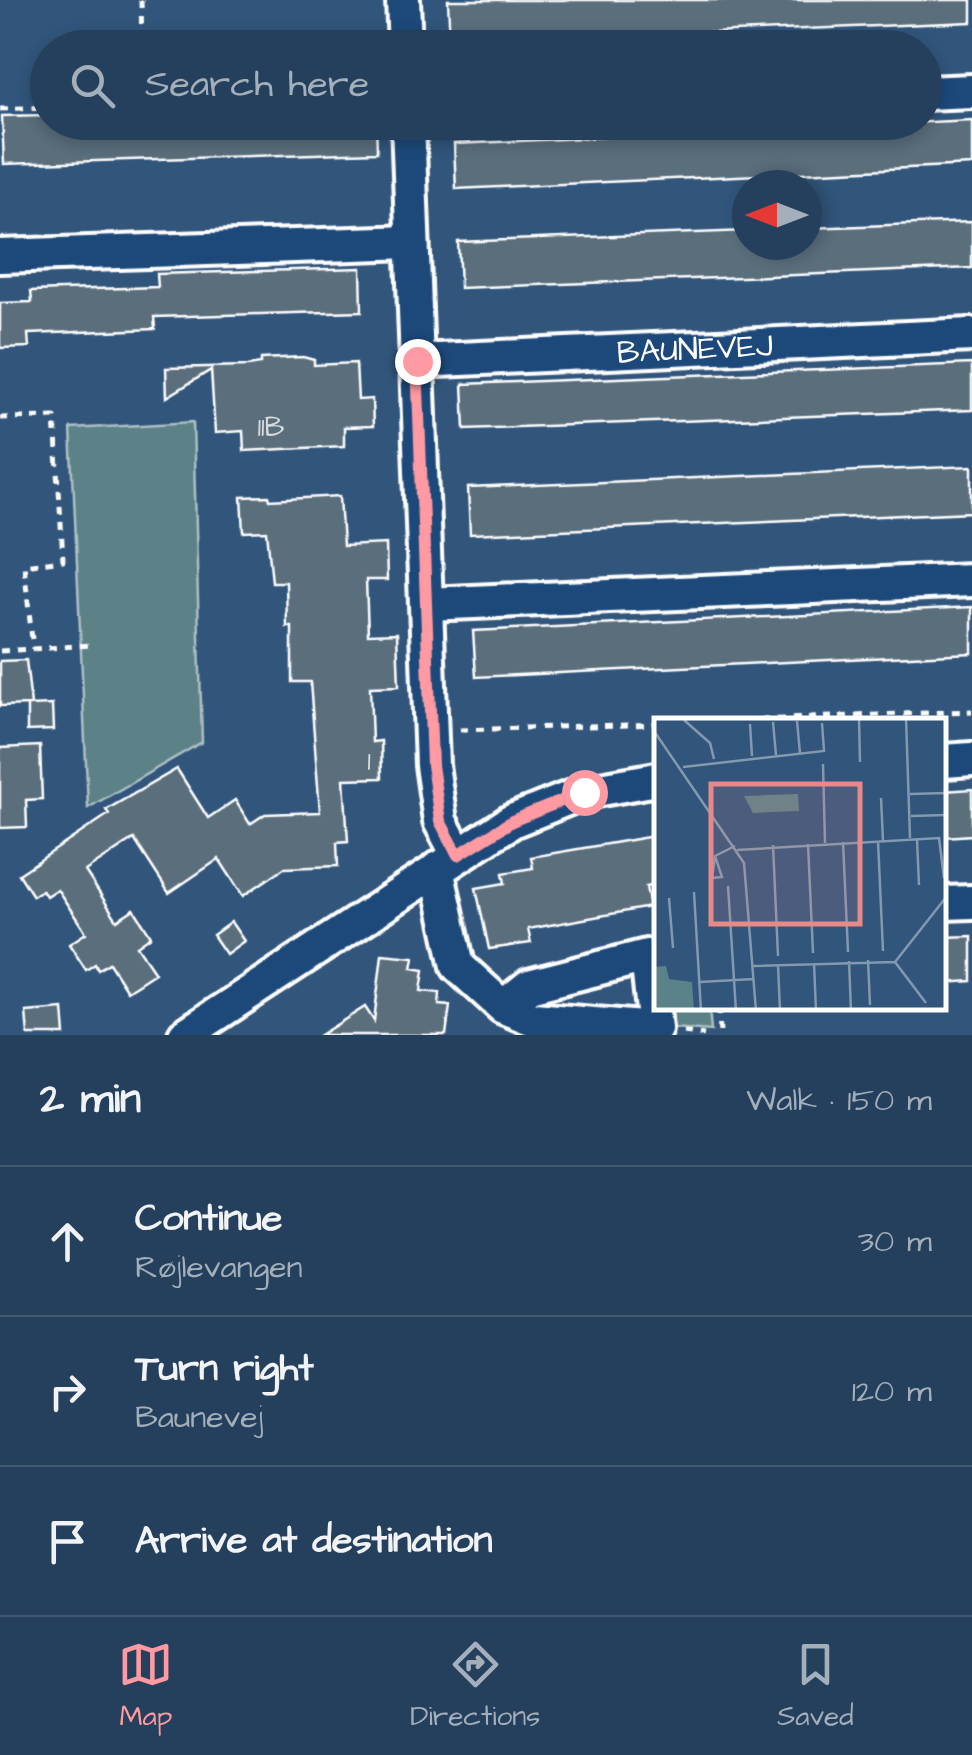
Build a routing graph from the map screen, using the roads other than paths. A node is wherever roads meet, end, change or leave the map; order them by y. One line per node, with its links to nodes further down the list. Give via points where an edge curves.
1 (403, 0): 2 (street)
2 (404, 30)
3 (972, 91): 4 (street)
4 (942, 92)
5 (409, 140): 6 (street)
6 (412, 242): 7 (street); 9 (street)
7 (0, 256)
8 (972, 335): 9 (street, BAUNEVEJ)
9 (417, 361): 11 (street)
10 (972, 580): 11 (street)
11 (427, 604): 15 (street, via 434,798)
12 (972, 759): 13 (street)
13 (947, 761)
14 (654, 780): 15 (street, via 548,804)
15 (448, 862): 18 (street, via 458,966); 19 (street)
16 (972, 902): 17 (street)
17 (947, 904)
18 (503, 1006)
19 (185, 1035)

